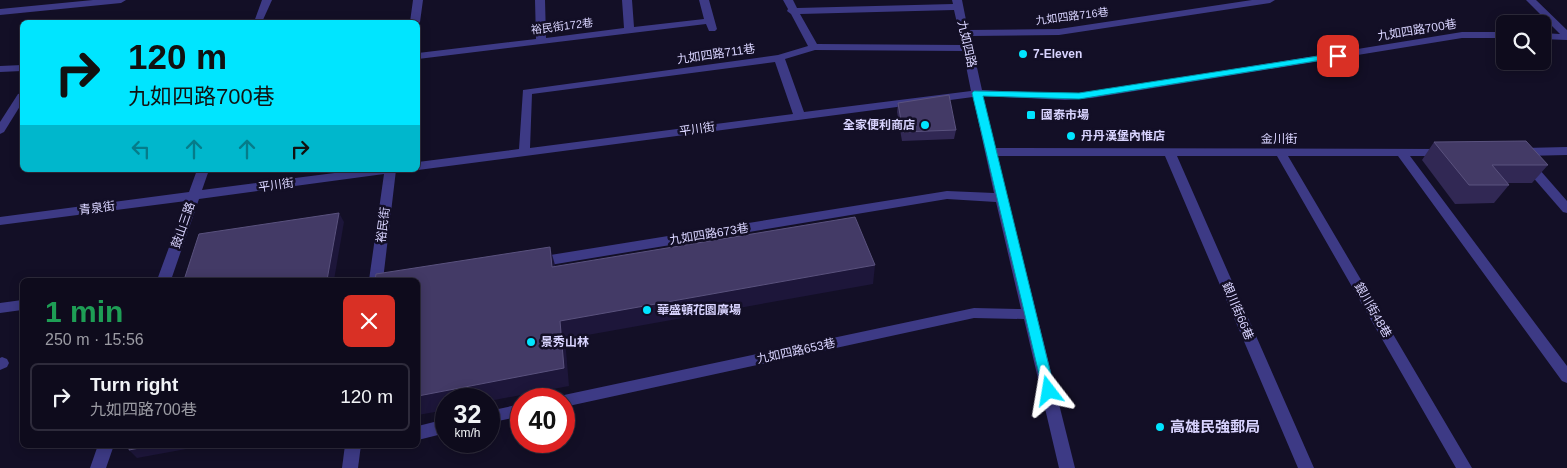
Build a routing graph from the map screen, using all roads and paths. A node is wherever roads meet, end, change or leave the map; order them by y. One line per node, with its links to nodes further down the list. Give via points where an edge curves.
1 (121, 0): 12 (street)
2 (267, 0): 13 (street)
3 (418, 0): 14 (street)
4 (540, 0): 20 (street)
5 (627, 0): 15 (street)
6 (704, 0): 15 (street, 裕民街172巷, via 711,25)
7 (788, 0): 11 (street)
8 (1270, 0): 16 (street, 九如四路716巷, via 1059,32)
9 (1531, 0): 19 (street)
10 (957, 4): 11 (street); 16 (street, 九如四路)
11 (792, 11): 21 (street)
12 (0, 12)
13 (259, 20)
14 (415, 20)
15 (629, 30): 20 (street, 裕民街172巷)
16 (965, 33): 22 (street, 九如四路)
17 (1496, 36): 27 (street, 九如四路700巷, via 1462,35 1065,97)
18 (1551, 36): 19 (street)
19 (1567, 36)
20 (541, 41): 23 (street, 裕民街172巷)
21 (814, 47): 22 (street, 九如四路711巷); 24 (street, 九如四路711巷)
22 (968, 48): 27 (street, 九如四路)
23 (420, 56)
24 (780, 58): 29 (street); 35 (street, 九如四路711巷, via 527,92)
25 (20, 68): 26 (street)
26 (0, 70)
27 (977, 93): 29 (street, 平川街); 32 (street, 九如四路)
28 (17, 112): 30 (street)
29 (800, 114): 35 (street, 平川街)
30 (0, 130)
31 (1567, 151): 44 (street, via 1513,152)
32 (990, 152): 36 (street, 金川街); 43 (street, 九如四路)
33 (1401, 152): 34 (street, 金川街); 37 (street, 金川街); 52 (street)
34 (1460, 152)
35 (524, 153): 38 (street, 平川街)
36 (1170, 153): 37 (street, 金川街); 61 (street, 銀川街66巷)
37 (1282, 153): 62 (street, 銀川街48巷)
38 (420, 166)
39 (202, 172): 42 (street, 鼓山三路)
40 (374, 172): 42 (street, 平川街)
41 (389, 172): 48 (street, 裕民街)
42 (194, 196): 45 (street, 青泉街); 47 (street, 鼓山三路)
43 (1002, 198): 46 (street, 九如四路673巷, via 947,195); 51 (street, 九如四路)
44 (1567, 209)
45 (0, 220)
46 (525, 264)
47 (165, 278)
48 (376, 278)
49 (20, 305): 50 (street)
50 (0, 308)
51 (1030, 314): 53 (street, 九如四路653巷, via 974,313); 60 (street, 九如四路)
52 (1567, 377)
53 (575, 399)
54 (435, 429): 55 (street)
55 (420, 432)
56 (105, 448): 58 (street)
57 (355, 448): 59 (street)
58 (98, 468)
59 (350, 468)
60 (1067, 468)
61 (1306, 468)
62 (1464, 468)

